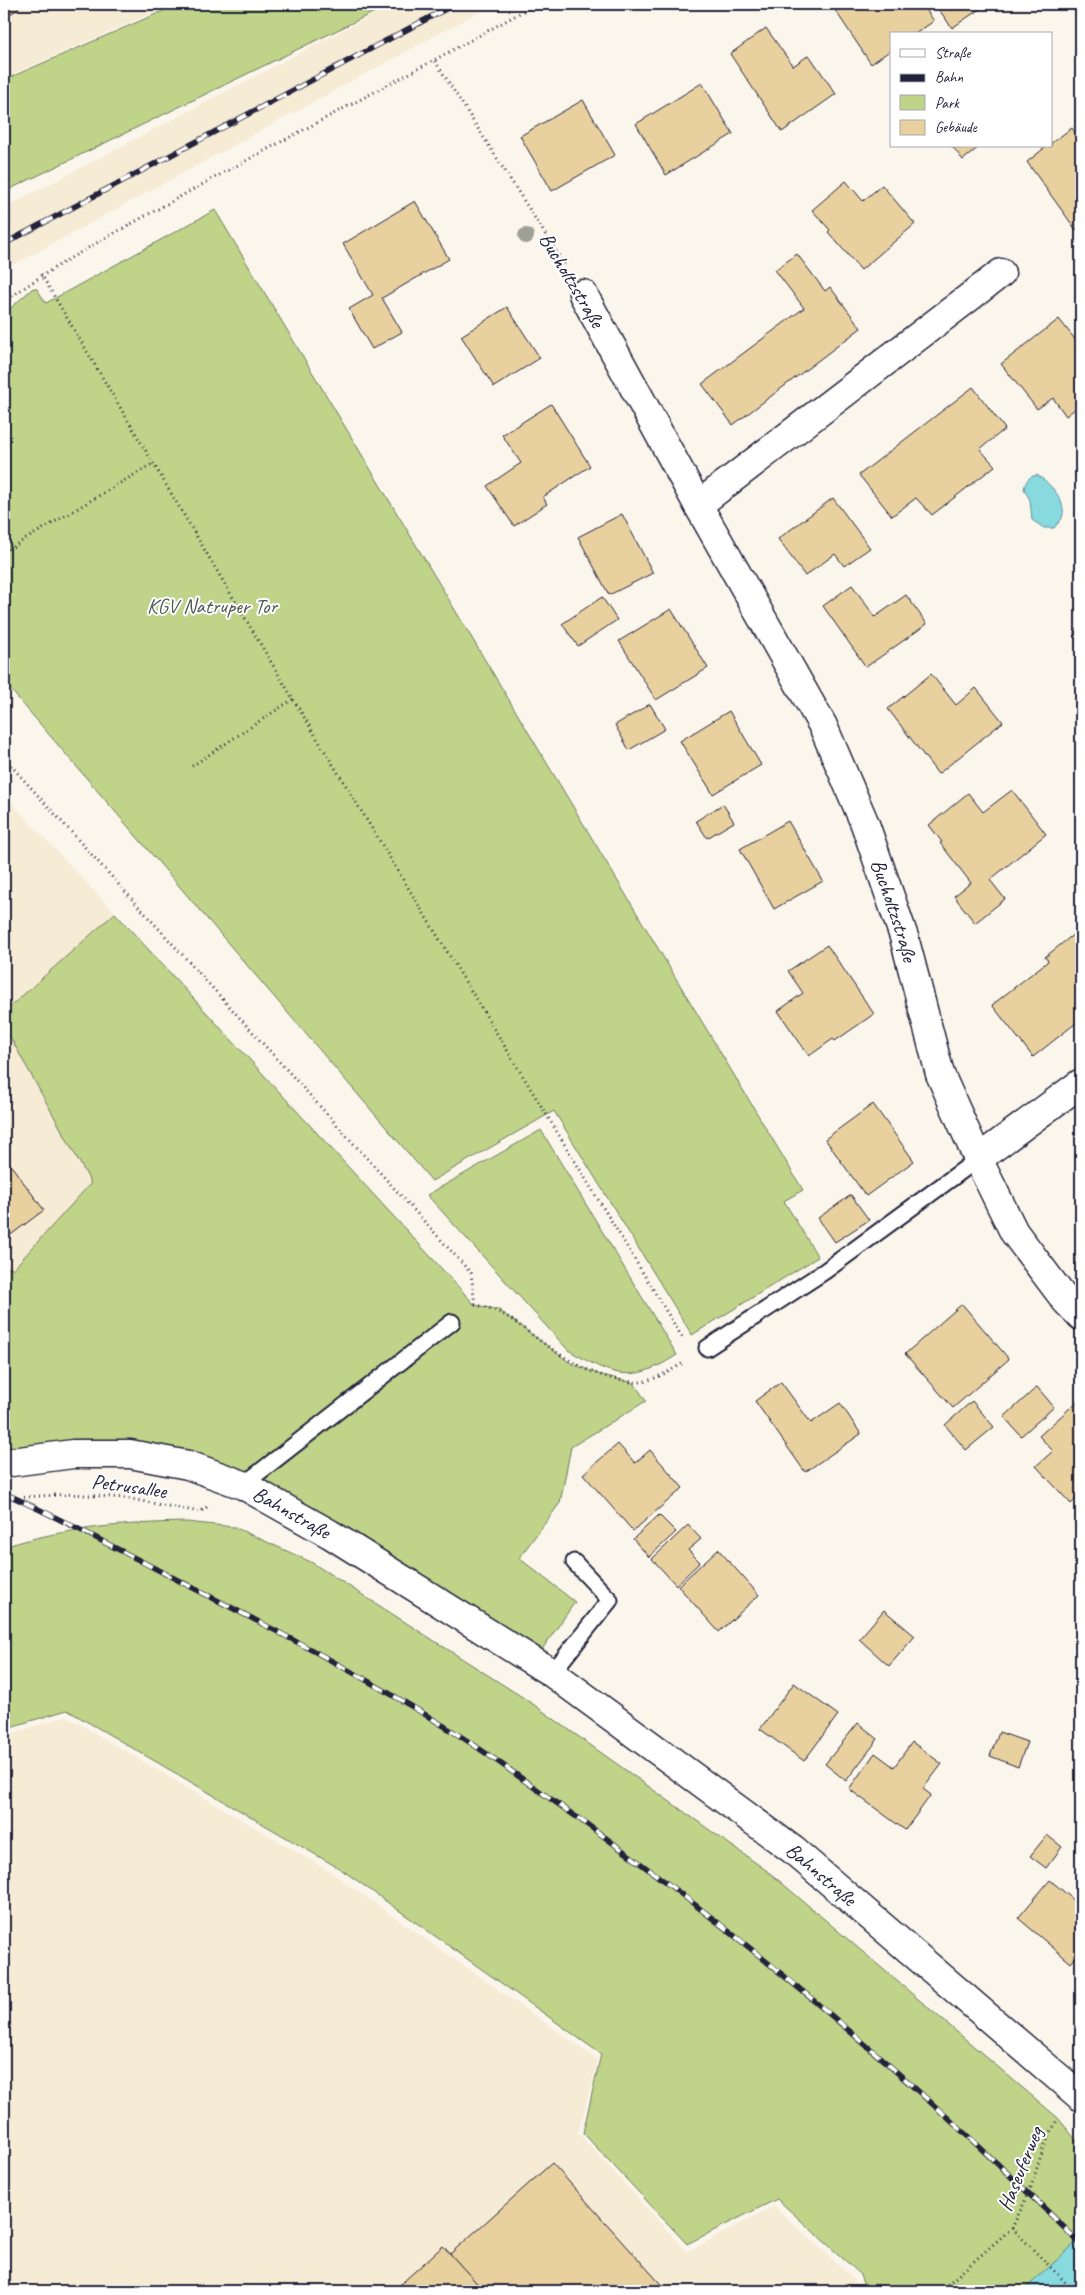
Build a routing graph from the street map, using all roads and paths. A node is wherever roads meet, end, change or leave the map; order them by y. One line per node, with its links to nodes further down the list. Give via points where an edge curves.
1 (536, 4): 2 (path)
2 (435, 61): 4 (path, via 226,171); 5 (path, Bucholtzstraße)
3 (1001, 273): 8 (street)
4 (41, 274): 6 (path); 7 (path)
5 (584, 294): 8 (street, Bucholtzstraße)
6 (4, 302)
7 (154, 463): 9 (path); 10 (path)
8 (698, 505): 14 (street, Bucholtzstraße, via 823,726 865,824 904,937 940,1074)
9 (4, 552)
10 (293, 699): 12 (path); 17 (path)
11 (4, 758): 17 (path, via 471,1273 475,1305 499,1310 570,1362 598,1374 634,1383 664,1375)
12 (192, 766)
13 (1081, 1083): 14 (street)
14 (978, 1159): 15 (street, Bucholtzstraße, via 1014,1232); 17 (lane, via 826,1271)
15 (1081, 1316)
16 (452, 1322): 19 (lane)
17 (700, 1352)
18 (8, 1456): 19 (street, Bahnstraße, via 130,1454 188,1465)
19 (242, 1485): 20 (path, Petrusallee, via 200,1512 125,1498 72,1494); 22 (street, Bahnstraße, via 330,1534)
20 (4, 1500)
21 (574, 1562): 22 (lane, via 610,1600)
22 (552, 1674): 23 (street, Bahnstraße, via 793,1850)
23 (1080, 2093): 24 (path, Haseuferweg, via 1054,2126)
24 (1012, 2228): 25 (path, Haseuferweg); 26 (path)
25 (940, 2291)
26 (1074, 2291)

